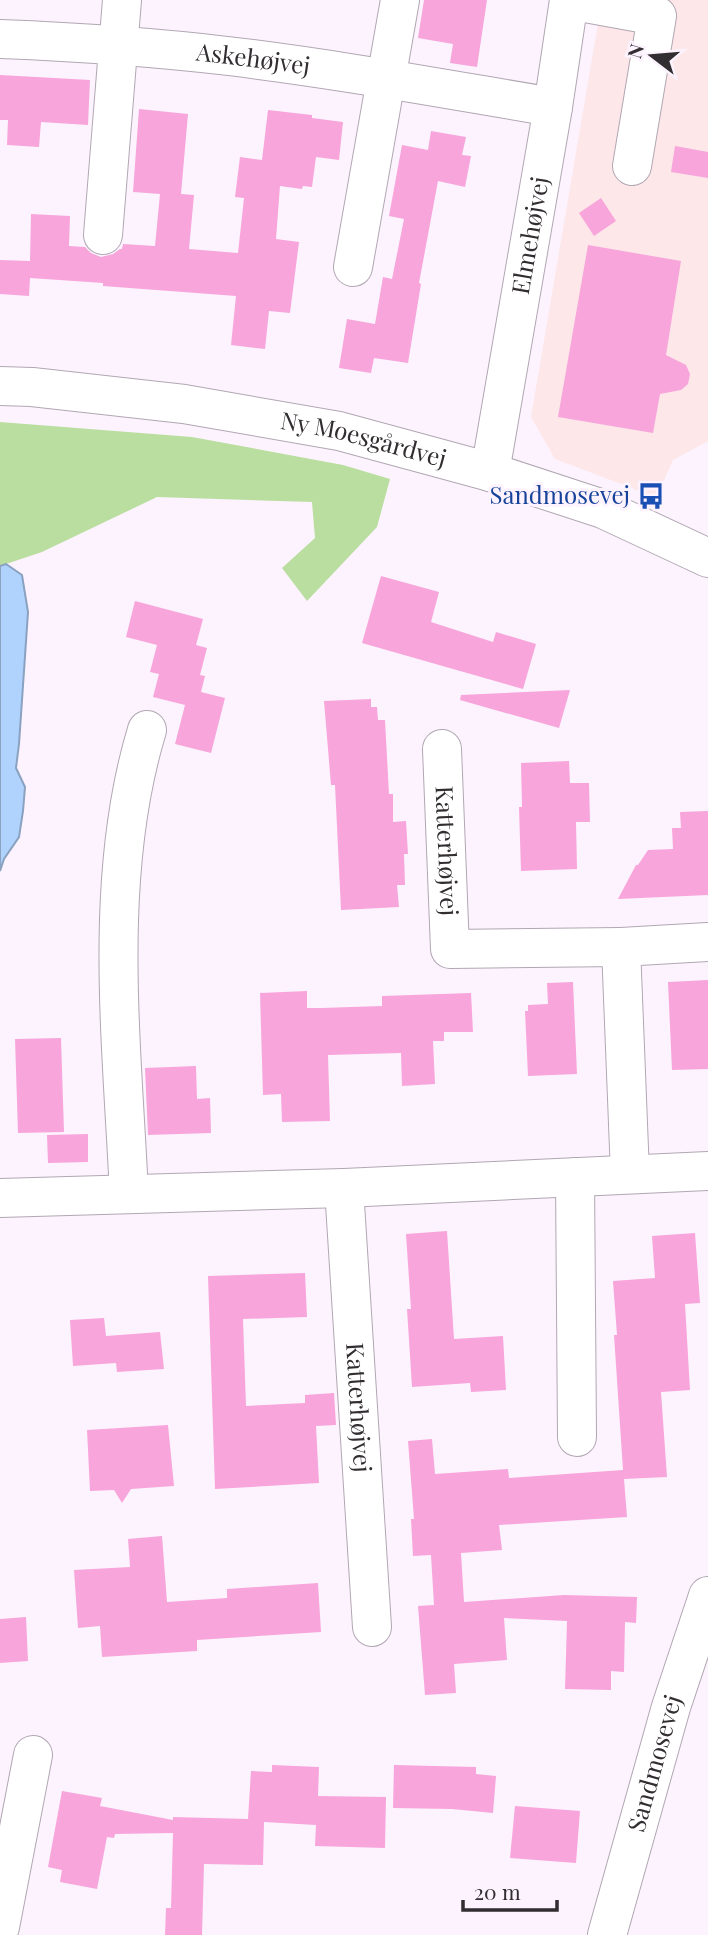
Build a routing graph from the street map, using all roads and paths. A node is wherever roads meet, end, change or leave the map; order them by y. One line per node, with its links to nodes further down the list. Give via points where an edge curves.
1 (122, 0): 5 (street)
2 (400, 0): 6 (street)
3 (569, 0): 7 (street, Elmehøjvej); 8 (street, via 657,16)
4 (0, 38): 5 (street, Askehøjvej)
5 (119, 44): 6 (street, Askehøjvej); 9 (street)
6 (386, 79): 7 (street, Askehøjvej); 10 (street)
7 (553, 107): 12 (street, Elmehøjvej)
8 (632, 166)
9 (103, 235)
10 (353, 267)
11 (0, 386): 12 (street, Ny Moesgårdvej, via 184,404 339,431)
12 (490, 472): 13 (street, Ny Moesgårdvej, via 603,509)
13 (707, 560)
14 (147, 730): 22 (street, via 128,811 118,963)
15 (442, 749): 17 (street, Katterhøjvej, via 450,949)
16 (708, 942): 17 (street, Katterhøjvej)
17 (621, 947): 19 (street)
18 (708, 1171): 19 (street)
19 (631, 1174): 20 (street)
20 (575, 1177): 21 (street); 24 (street)
21 (344, 1188): 22 (street); 26 (street, Katterhøjvej)
22 (129, 1194): 23 (street)
23 (0, 1198)
24 (577, 1437)
25 (708, 1596): 29 (street, Sandmosevej, via 671,1707)
26 (372, 1627)
27 (33, 1755): 28 (street)
28 (0, 1927)
29 (612, 1933)

